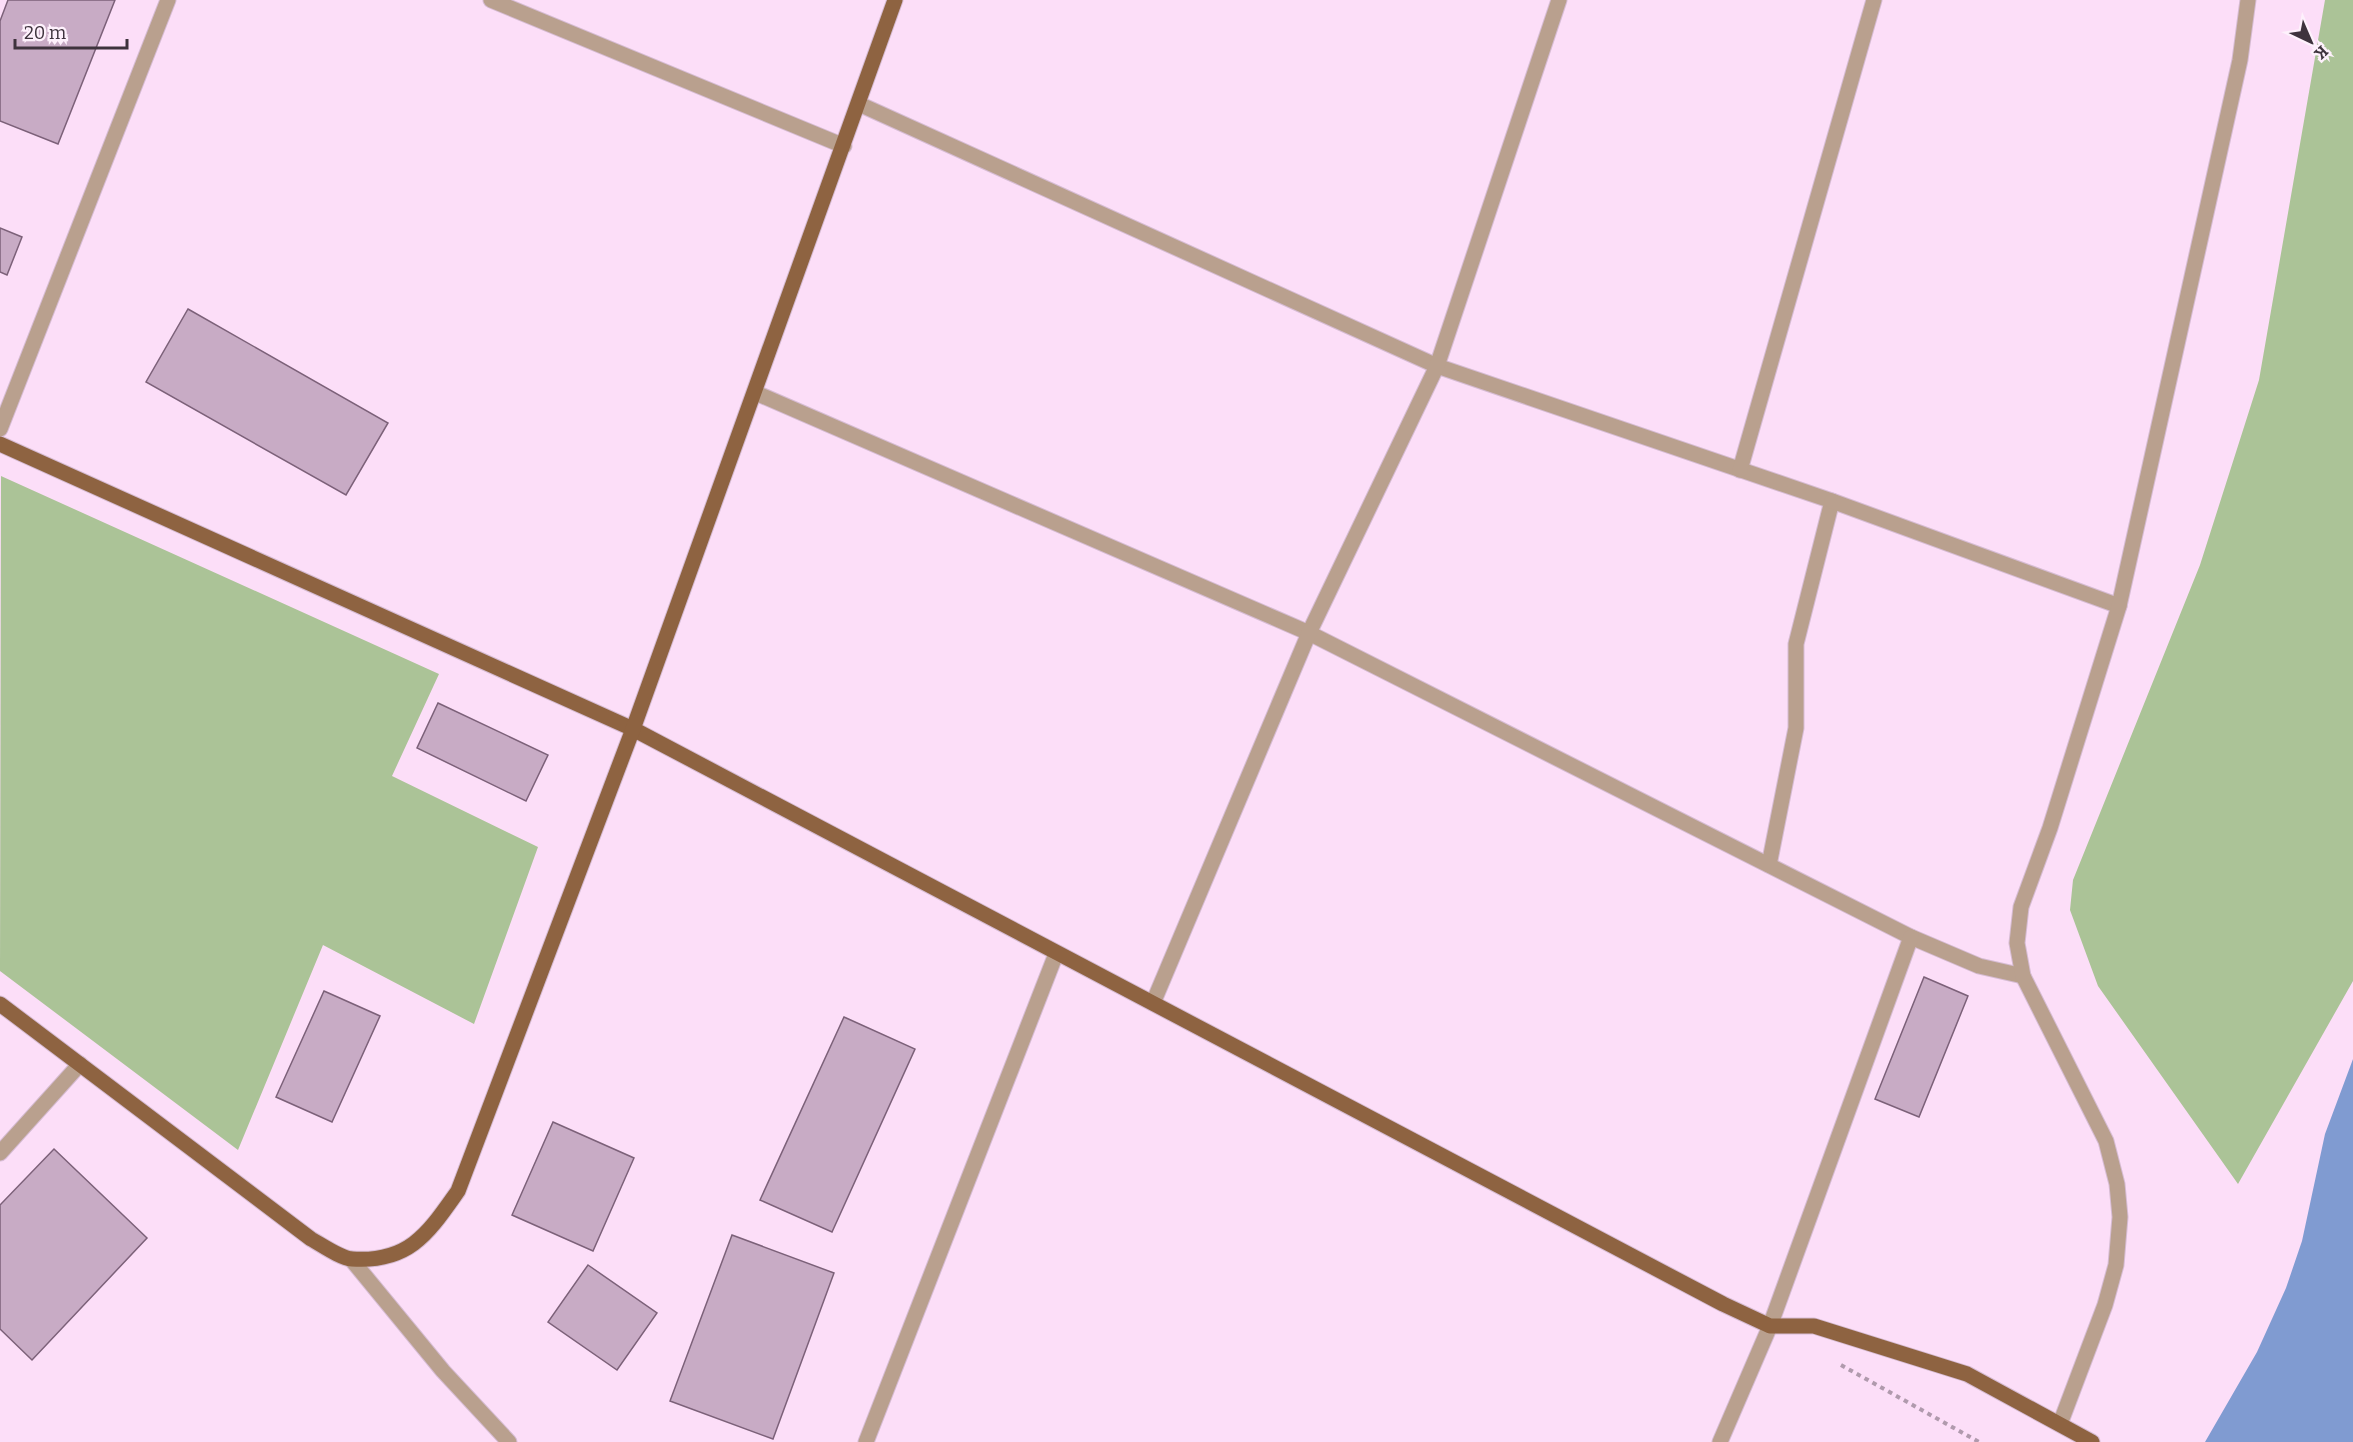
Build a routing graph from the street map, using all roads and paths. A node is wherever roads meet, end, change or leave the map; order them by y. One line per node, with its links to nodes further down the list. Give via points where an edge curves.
1 (168, 0): 11 (street)
2 (491, 0): 8 (street)
3 (895, 0): 7 (main road)
4 (1559, 0): 9 (street)
5 (1874, 0): 13 (street)
6 (2248, 0): 15 (street, via 2240,60)
7 (859, 104): 8 (main road); 9 (street)
8 (844, 146): 10 (main road)
9 (1437, 366): 13 (street); 16 (street)
10 (756, 393): 16 (street); 17 (main road)
11 (0, 429)
12 (0, 444): 17 (main road)
13 (1740, 470): 14 (street)
14 (1832, 501): 15 (street); 18 (street, via 1796,644 1796,728)
15 (2119, 606): 21 (street, via 2050,828 2021,907 2017,943)
16 (1309, 633): 18 (street); 22 (street)
17 (633, 729): 20 (main road); 26 (main road, via 458,1191 427,1235 396,1254)
18 (1768, 865): 19 (street)
19 (1911, 937): 21 (street, via 1980,966); 27 (street)
20 (1056, 954): 22 (main road); 31 (street)
21 (2023, 976): 29 (street, via 2106,1142 2117,1184 2120,1217 2116,1265 2105,1305)
22 (1153, 1003): 27 (main road)
23 (0, 1004): 24 (main road)
24 (80, 1064): 25 (street); 26 (main road, via 311,1239)
25 (0, 1153)
26 (351, 1259): 30 (street, via 443,1371)
27 (1770, 1326): 29 (main road, via 1814,1326 1967,1374); 32 (street)
28 (1833, 1360): 33 (path)
29 (2060, 1424): 34 (main road)
30 (509, 1442)
31 (866, 1442)
32 (1720, 1442)
33 (1979, 1442)
34 (2092, 1442)

